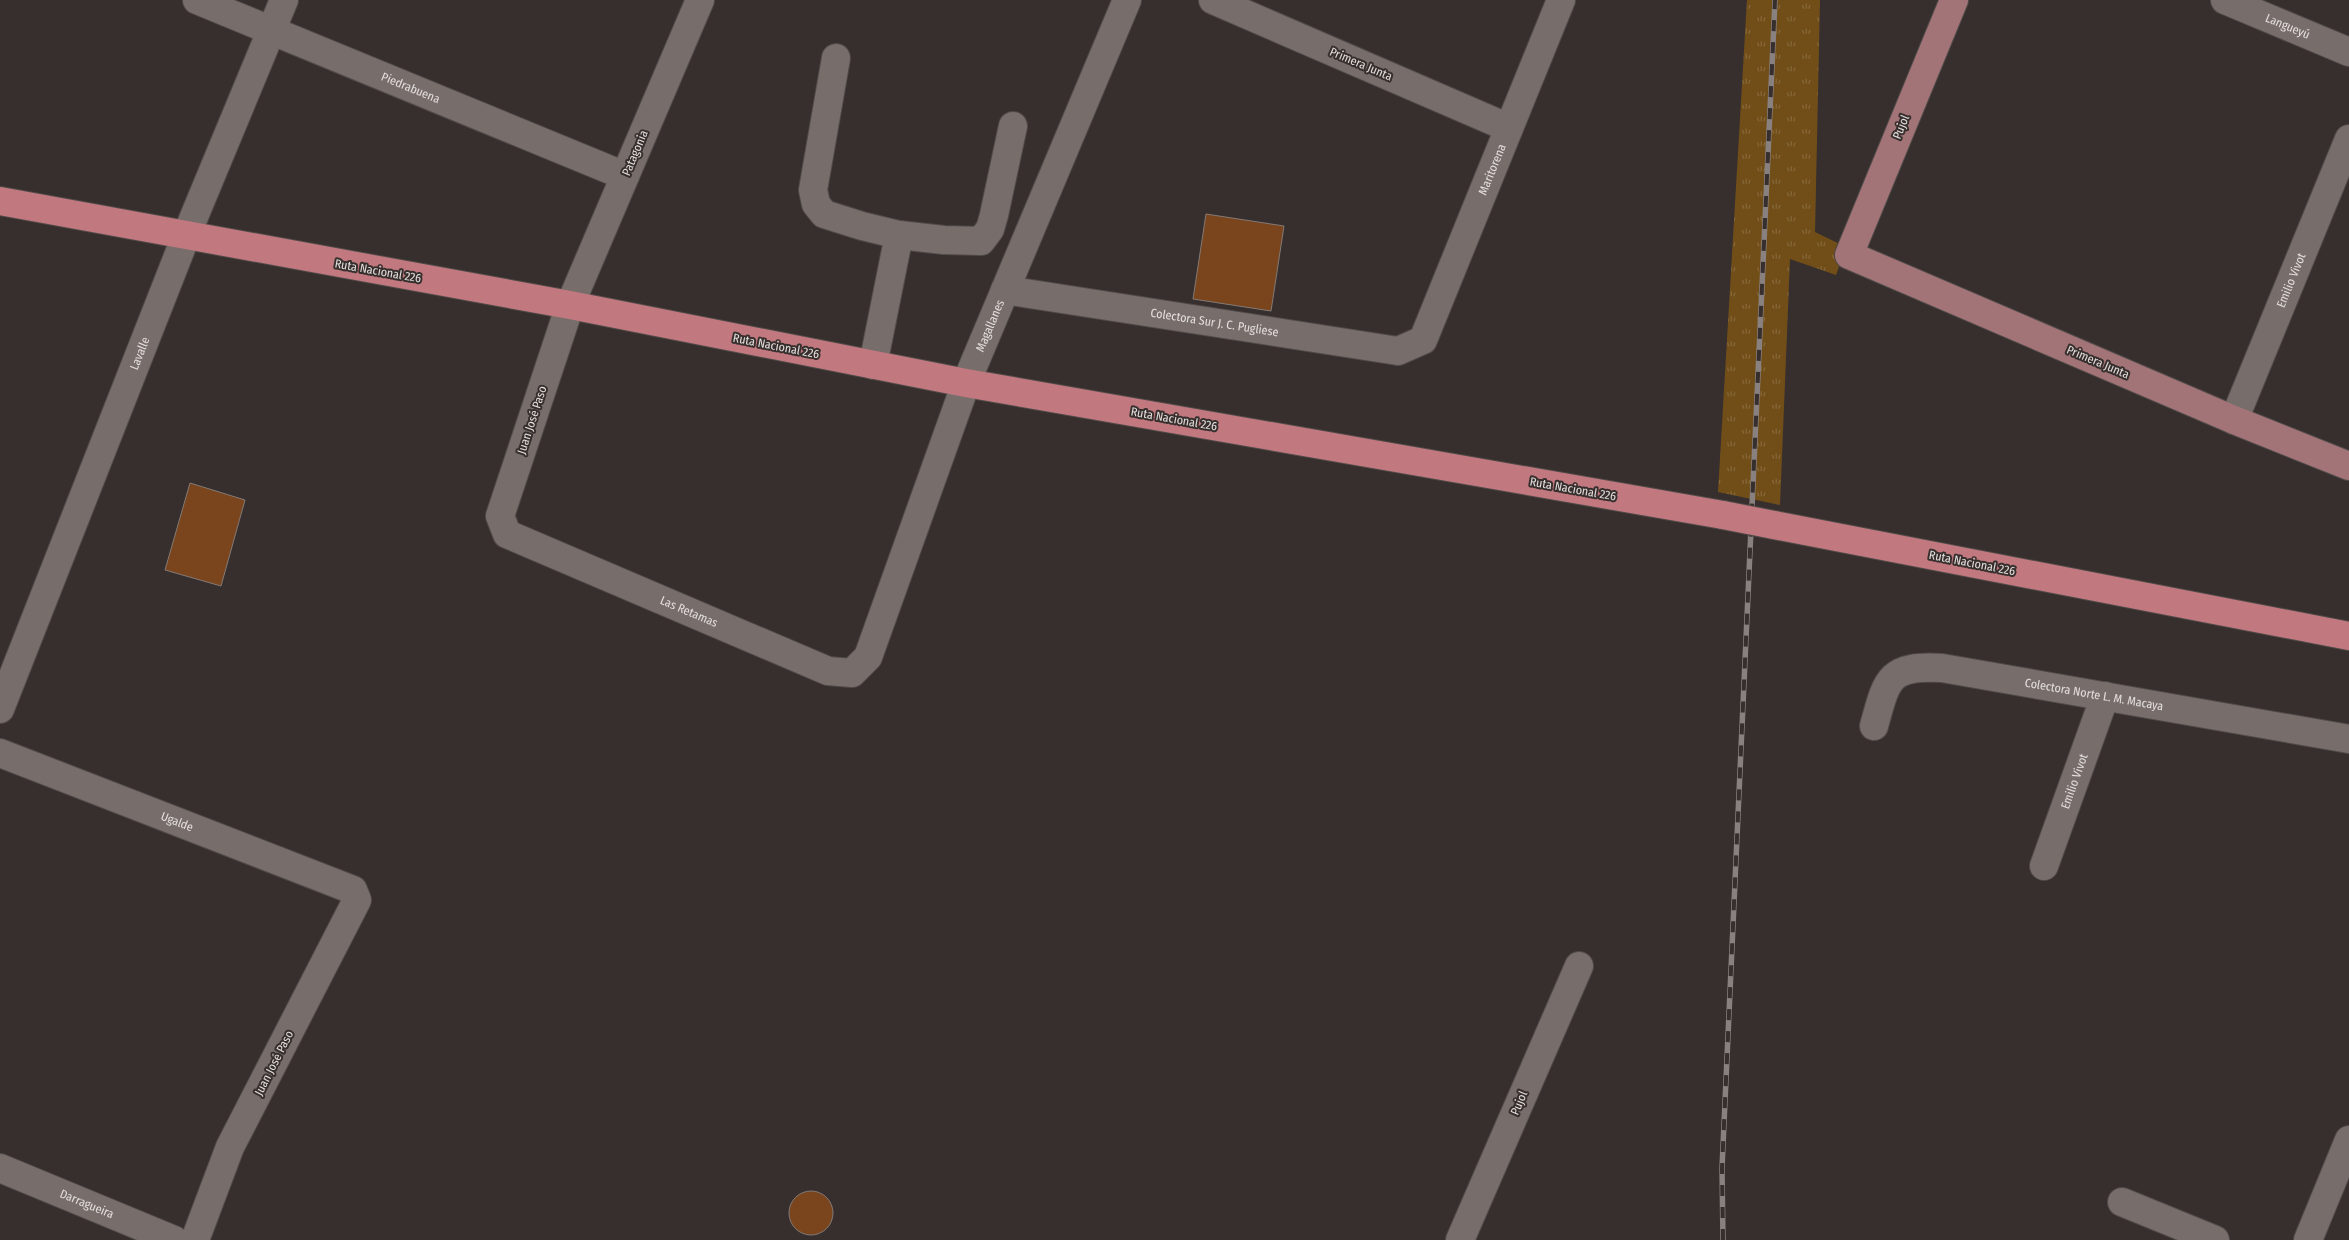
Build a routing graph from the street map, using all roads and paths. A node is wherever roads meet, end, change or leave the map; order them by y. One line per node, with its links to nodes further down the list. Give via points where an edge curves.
1 (197, 0): 9 (street, Piedrabuena)
2 (284, 0): 9 (street, Lavalle)
3 (700, 0): 15 (street, Patagonia)
4 (1128, 0): 20 (street, Magallanes)
5 (1213, 0): 13 (street, Primera Junta)
6 (1561, 0): 13 (street, Maritorena)
7 (1954, 0): 19 (main road, Pujol)
8 (2225, 0): 10 (street, Langueyú)
9 (272, 30): 15 (street, Piedrabuena); 18 (street, Lavalle)
10 (2349, 52)
11 (836, 58): 17 (street, via 813,190 816,204 824,214)
12 (1014, 126): 17 (street, via 990,229 981,241)
13 (1509, 128): 22 (street, Maritorena)
14 (2349, 140): 25 (street, Emilio Vivot)
15 (625, 176): 21 (street, Patagonia)
16 (0, 201): 18 (highway, Ruta Nacional 226)
17 (898, 235): 23 (street)
18 (186, 236): 21 (highway, Ruta Nacional 226); 31 (street, Lavalle)
19 (1849, 254): 25 (main road, Primera Junta)
20 (1005, 290): 22 (street, Colectora Sur J. C. Pugliese, via 1398,351); 24 (street, Magallanes)
21 (570, 305): 23 (highway, Ruta Nacional 226); 27 (street, Juan José Paso, via 500,516)
22 (1423, 340)
23 (873, 365): 24 (highway, Ruta Nacional 226)
24 (966, 383): 28 (highway, Ruta Nacional 226, bridge, via 1723,515); 29 (street, Magallanes)
25 (2234, 420): 26 (main road, Primera Junta)
26 (2349, 466)
27 (507, 534): 29 (street, Las Retamas, via 828,671 852,673)
28 (2349, 636)
29 (868, 657)
30 (2105, 696): 32 (street, Colectora Norte L. M. Macaya, via 1916,666 1901,670 1884,688); 33 (street, Colectora Norte L. M. Macaya); 35 (street, Emilio Vivot)
31 (0, 709)
32 (1874, 726)
33 (2349, 739)
34 (0, 753): 36 (street, Ugalde)
35 (2044, 866)
36 (353, 890): 42 (street, Juan José Paso, via 357,900 230,1147)
37 (1579, 966): 43 (street, Pujol)
38 (2349, 1140): 45 (street)
39 (0, 1168): 41 (street, Darragueira)
40 (2122, 1202): 44 (street)
41 (174, 1240)
42 (195, 1240)
43 (1460, 1240)
44 (2215, 1240)
45 (2308, 1240)

